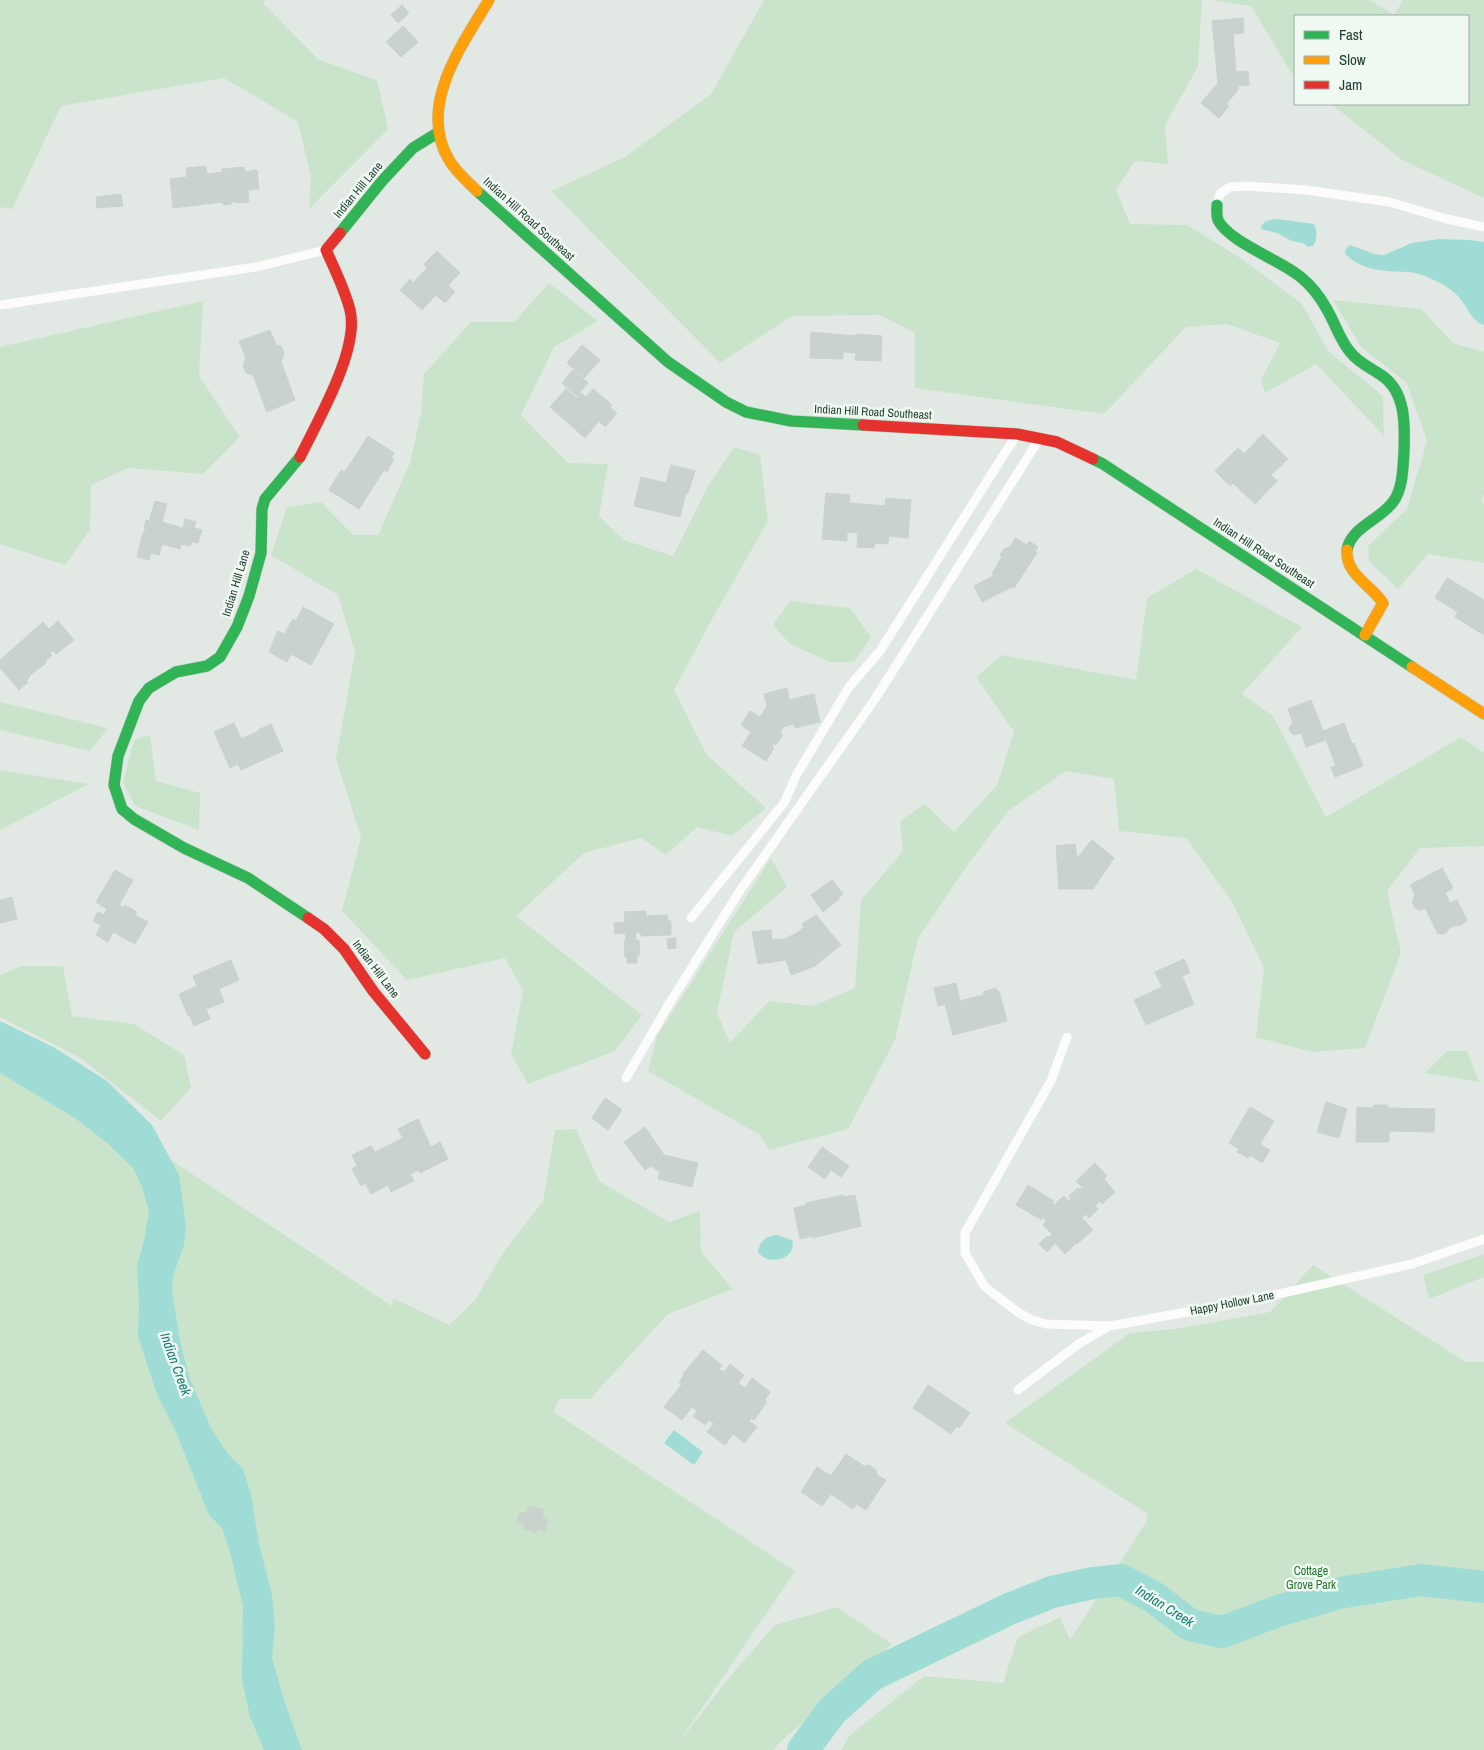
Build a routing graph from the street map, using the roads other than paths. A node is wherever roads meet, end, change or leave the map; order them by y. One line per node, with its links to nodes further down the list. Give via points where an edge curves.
1 (489, 0): 2 (street, Indian Hill Road Southeast, via 443,84 438,109)
2 (439, 132): 5 (street, Indian Hill Lane, via 413,148); 7 (street, Indian Hill Road Southeast, via 447,157 478,192 668,362 726,402 746,412 791,421)
3 (1217, 204): 4 (lane, via 1220,194 1230,187 1306,190 1389,202); 9 (street, via 1218,220 1231,235 1281,264 1318,293 1346,347 1356,359 1393,385 1401,403 1404,417 1403,470 1396,497 1392,504 1357,532 1347,550 1348,561 1356,575 1379,594 1383,603)
4 (1484, 227)
5 (326, 250): 6 (lane, via 256,267); 13 (street, Indian Hill Lane, via 351,312 350,342 338,382 300,457 266,499 262,509 261,553 249,596 233,635 220,657 207,666 176,672 149,688 139,701 118,756 114,785 122,809 134,819 184,848 248,878 324,928)
6 (0, 305)
7 (1017, 434): 8 (street, Indian Hill Road Southeast); 11 (lane, via 880,651 850,687 797,774 784,803)
8 (1040, 439): 9 (street, Indian Hill Road Southeast, via 1075,449 1103,464); 14 (lane, via 875,699 739,892)
9 (1365, 635): 10 (street, Indian Hill Road Southeast)
10 (1484, 714)
11 (691, 918)
12 (1067, 1037): 16 (lane, Happy Hollow Lane, via 1051,1081 964,1233 965,1253 985,1287 1032,1320 1046,1324)
13 (425, 1054)
14 (626, 1078)
15 (1484, 1239): 16 (lane, Happy Hollow Lane, via 1412,1264 1247,1301)
16 (1110, 1326): 17 (lane, via 1077,1345)
17 (1018, 1390)

